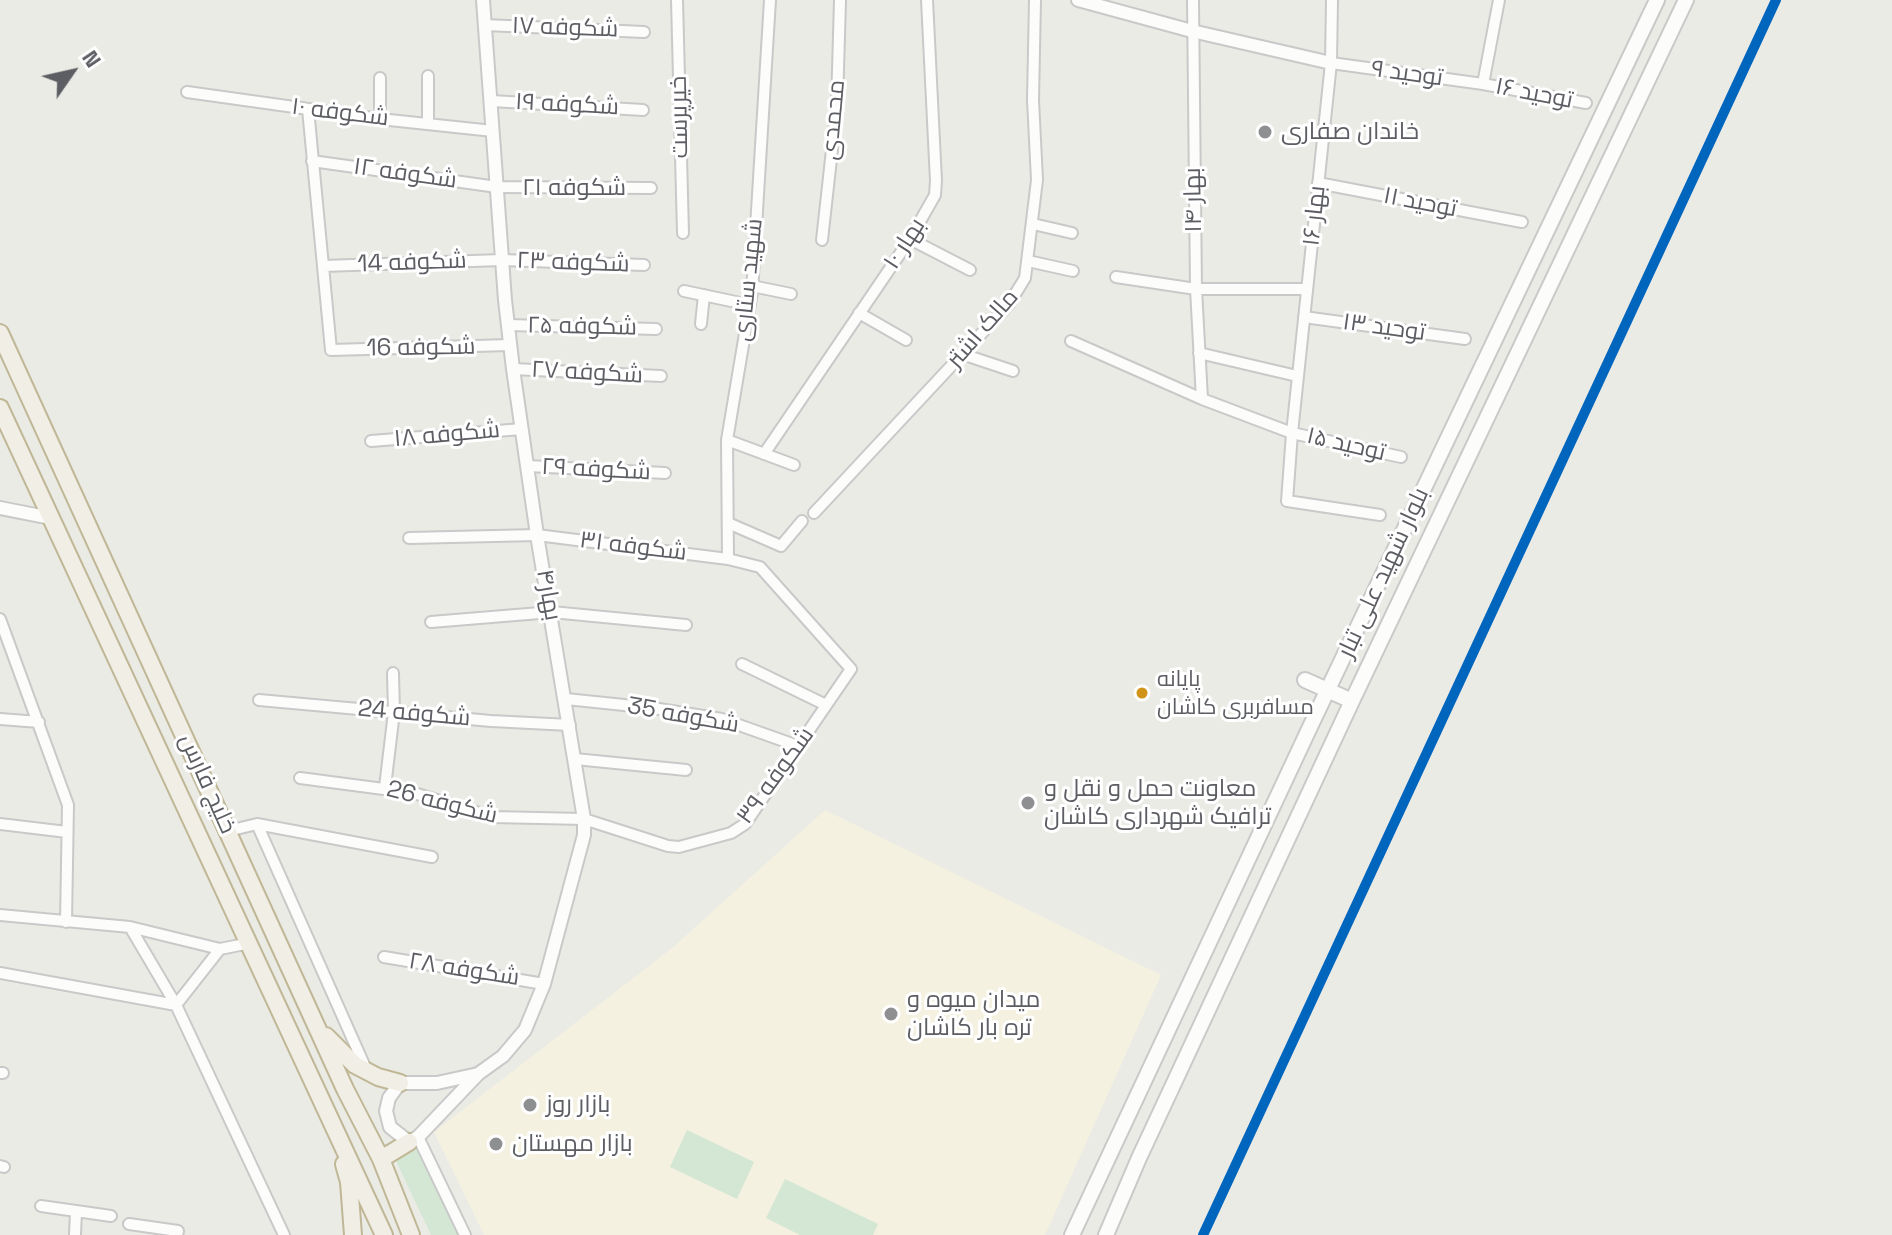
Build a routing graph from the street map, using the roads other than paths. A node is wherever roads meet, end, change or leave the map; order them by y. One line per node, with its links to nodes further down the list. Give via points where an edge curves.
1 (483, 0): 13 (street, بهار۴)
2 (677, 0): 34 (street, خیرپرست)
3 (770, 0): 45 (street, شهید ستاری)
4 (840, 0): 37 (street, محمدی, via 837,105)
5 (927, 0): 36 (street, بهار ۱۰, via 936,181 935,195)
6 (1035, 0): 33 (street, مالک اشتر)
7 (1078, 0): 14 (street)
8 (1193, 0): 14 (street, بهار ۱۴)
9 (1332, 0): 16 (street, بهار ۱۶)
10 (1499, 0): 19 (street)
11 (1657, 0): 96 (main road, بلوار شهید علی تبار)
12 (1686, 0): 99 (main road, بلوار شهید علی تبار)
13 (485, 25): 15 (street, شکوفه ۱۷); 21 (street, بهار۴)
14 (1192, 31): 16 (street); 46 (street, بهار ۱۴)
15 (644, 32)
16 (1331, 63): 19 (street, توحید ۹); 29 (street, بهار ۱۶)
17 (428, 76): 26 (street)
18 (380, 78): 25 (street)
19 (1483, 84): 22 (street, توحید ۱۶)
20 (187, 92): 23 (street, شکوفه ۱۰)
21 (492, 101): 24 (street, شکوفه ۱۹); 27 (street, بهار۴)
22 (1586, 103)
23 (308, 109): 25 (street, شکوفه ۱۰); 28 (street)
24 (643, 110)
25 (380, 119): 26 (street, شکوفه ۱۰)
26 (428, 124): 27 (street, شکوفه ۱۰)
27 (493, 131): 30 (street, بهار۴)
28 (312, 161): 30 (street, شکوفه ۱۲); 41 (street)
29 (1318, 183): 32 (street, توحید ۱۱); 47 (street, بهار ۱۶)
30 (497, 187): 31 (street, شکوفه ۲۱); 38 (street, بهار۴)
31 (651, 188)
32 (1522, 222)
33 (1033, 224): 35 (street); 39 (street, مالک اشتر)
34 (683, 233)
35 (1072, 233)
36 (910, 239): 42 (street); 52 (street, بهار ۱۰)
37 (822, 240)
38 (502, 260): 40 (street, شکوفه ۲۳); 41 (street, شکوفه 14); 55 (street, بهار۴)
39 (1028, 261): 43 (street); 63 (street, مالک اشتر, via 1018,292)
40 (644, 265)
41 (323, 266): 61 (street, شکوفه 16, via 331,350)
42 (970, 270)
43 (1073, 271)
44 (1116, 277): 46 (street)
45 (752, 286): 49 (street); 51 (street, شهید ستاری)
46 (1196, 289): 47 (street); 62 (street, بهار ۱۴)
47 (1307, 289): 53 (street, بهار ۱۶)
48 (684, 291): 50 (street)
49 (791, 294)
50 (704, 295): 51 (street); 54 (street)
51 (750, 305): 72 (street, شهید ستاری)
52 (859, 313): 59 (street); 74 (street, بهار ۱۰)
53 (1304, 317): 58 (street, توحید ۱۳); 67 (street, بهار ۱۶)
54 (701, 324)
55 (508, 325): 56 (street, شکوفه ۲۵); 61 (street, بهار۴)
56 (656, 329)
57 (0, 333): 113 (highway, خلیج فارس)
58 (1465, 339)
59 (906, 340)
60 (1071, 341): 68 (street, توحید ۱۵)
61 (510, 345): 64 (street, بهار۴)
62 (1199, 353): 67 (street); 68 (street, بهار ۱۴)
63 (962, 354): 65 (street); 80 (street, مالک اشتر)
64 (513, 369): 66 (street, شکوفه ۲۷); 70 (street, بهار۴)
65 (1013, 371)
66 (661, 376)
67 (1297, 376): 71 (street, بهار ۱۶)
68 (1202, 399): 71 (street, توحید ۱۵)
69 (0, 408): 82 (highway, خلیج فارس)
70 (522, 429): 73 (street, شکوفه ۱۸); 77 (street, بهار۴)
71 (1292, 433): 75 (street, توحید ۱۵); 81 (street, بهار ۱۶, via 1287,501)
72 (727, 440): 74 (street); 84 (street, شهید ستاری)
73 (371, 441)
74 (764, 454): 76 (street)
75 (1401, 457)
76 (794, 465)
77 (528, 466): 78 (street, شکوفه ۲۹); 85 (street, بهار۴)
78 (665, 473)
79 (0, 508): 82 (street)
80 (814, 513)
81 (1380, 515)
82 (51, 518): 119 (highway, خلیج فارس)
83 (802, 521): 84 (street, via 781,546)
84 (728, 523): 87 (street, شهید ستاری)
85 (537, 535): 86 (street, شکوفه ۳۱); 87 (street, شکوفه ۳۱); 88 (street, بهار۴)
86 (409, 538)
87 (728, 559): 93 (street, شکوفه ۳۱, via 760,567)
88 (552, 612): 90 (street); 91 (street); 97 (street, بهار۴)
89 (0, 619): 103 (street)
90 (431, 622)
91 (686, 625)
92 (742, 664): 100 (street)
93 (851, 669): 100 (street, شکوفه ۳۹)
94 (393, 673): 101 (street)
95 (1305, 680): 96 (main road)
96 (1328, 690): 99 (main road); 144 (main road, بلوار شهید علی تبار)
97 (566, 699): 104 (street, بهار۴); 105 (street, شکوفه 35, via 722,719)
98 (259, 700): 101 (street, شکوفه 24)
99 (1352, 701): 145 (main road, بلوار شهید علی تبار)
100 (826, 705): 105 (street, شکوفه ۳۹)
101 (394, 712): 104 (street, شکوفه 24); 109 (street)
102 (0, 719): 103 (street)
103 (39, 722): 114 (street, via 64,788)
104 (570, 725): 106 (street, بهار۴)
105 (798, 746): 110 (street, شکوفه ۳۹, via 745,824 731,833 674,847)
106 (575, 759): 107 (street); 110 (street, بهار۴)
107 (686, 770)
108 (300, 778): 109 (street, شکوفه 26)
109 (385, 787): 110 (street, شکوفه 26, via 492,817)
110 (584, 819): 123 (street, بهار۴)
111 (0, 824): 114 (street)
112 (257, 824): 113 (street); 115 (street); 126 (street)
113 (228, 831): 125 (highway, خلیج فارس)
114 (67, 832): 117 (street)
115 (432, 857)
116 (0, 915): 117 (street)
117 (66, 922): 118 (street)
118 (130, 927): 120 (street); 124 (street)
119 (250, 943): 120 (street); 129 (highway, خلیج فارس)
120 (220, 949): 124 (street)
121 (384, 957): 123 (street, شکوفه ۲۸)
122 (0, 973): 124 (street)
123 (544, 984): 127 (street, بهار۴, via 519,1039)
124 (176, 1005): 138 (street)
125 (310, 1012): 126 (highway, via 337,1048); 131 (highway, خلیج فارس)
126 (367, 1071): 128 (highway)
127 (478, 1074): 128 (street, via 437,1083); 130 (street, بهار۴)
128 (400, 1083): 130 (street, via 386,1111 390,1127)
129 (322, 1098): 139 (highway, via 349,1182); 140 (highway, خلیج فارس)
130 (413, 1140): 131 (highway); 143 (street)
131 (381, 1159): 141 (highway, خلیج فارس); 142 (highway)
132 (41, 1206): 133 (street)
133 (76, 1211): 134 (street); 136 (street)
134 (111, 1216)
135 (129, 1224): 137 (street, via 178,1231)
136 (75, 1235)
137 (177, 1235)
138 (284, 1235)
139 (353, 1235)
140 (384, 1235)
141 (411, 1235)
142 (422, 1235)
143 (465, 1235)
144 (1072, 1235)
145 (1106, 1235)

